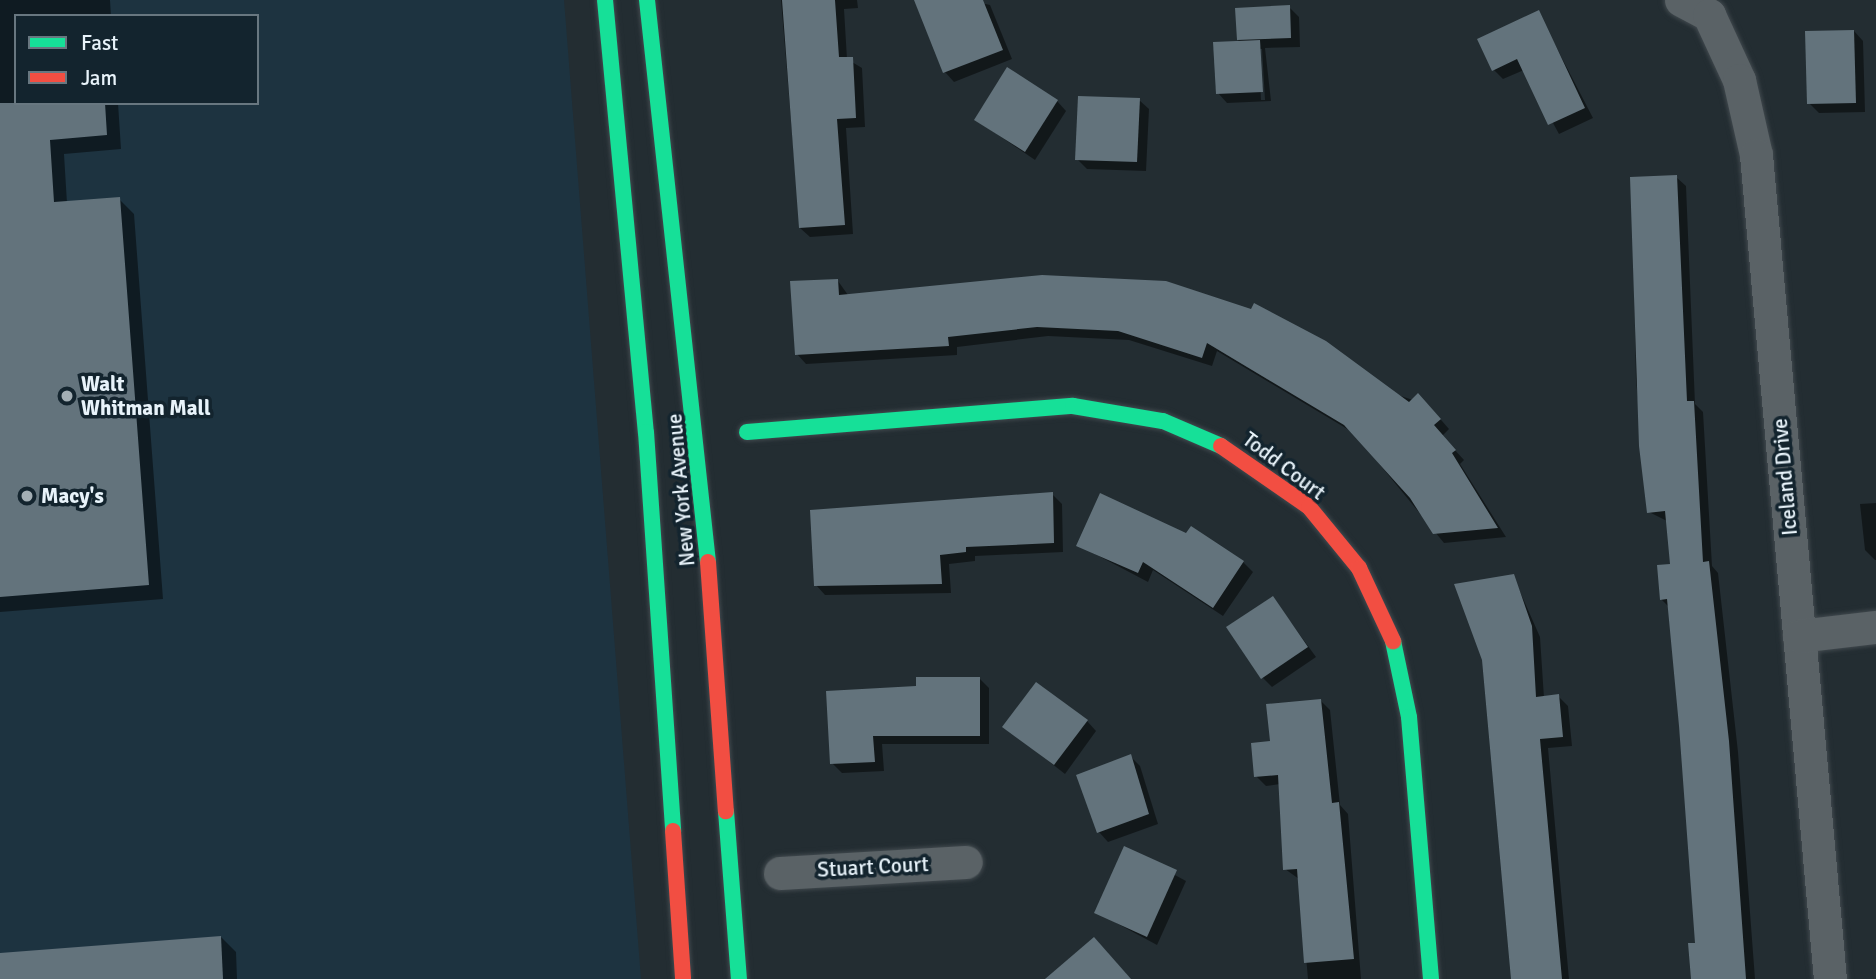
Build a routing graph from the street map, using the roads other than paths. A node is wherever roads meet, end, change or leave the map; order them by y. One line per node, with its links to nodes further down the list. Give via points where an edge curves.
1 (605, 0): 9 (street, New York Avenue, via 646,432)
2 (647, 0): 10 (street, New York Avenue, via 698,429)
3 (1705, 5): 6 (street, Iceland Drive, via 1740,79 1756,155)
4 (747, 432): 11 (street, Todd Court, via 1073,405 1163,421 1239,454 1309,507 1359,568 1396,647 1409,717)
5 (1876, 627): 6 (street)
6 (1799, 636): 12 (street, Iceland Drive)
7 (966, 862): 8 (street, Stuart Court)
8 (780, 873)
9 (683, 979)
10 (739, 979)
11 (1431, 979)
12 (1830, 979)

